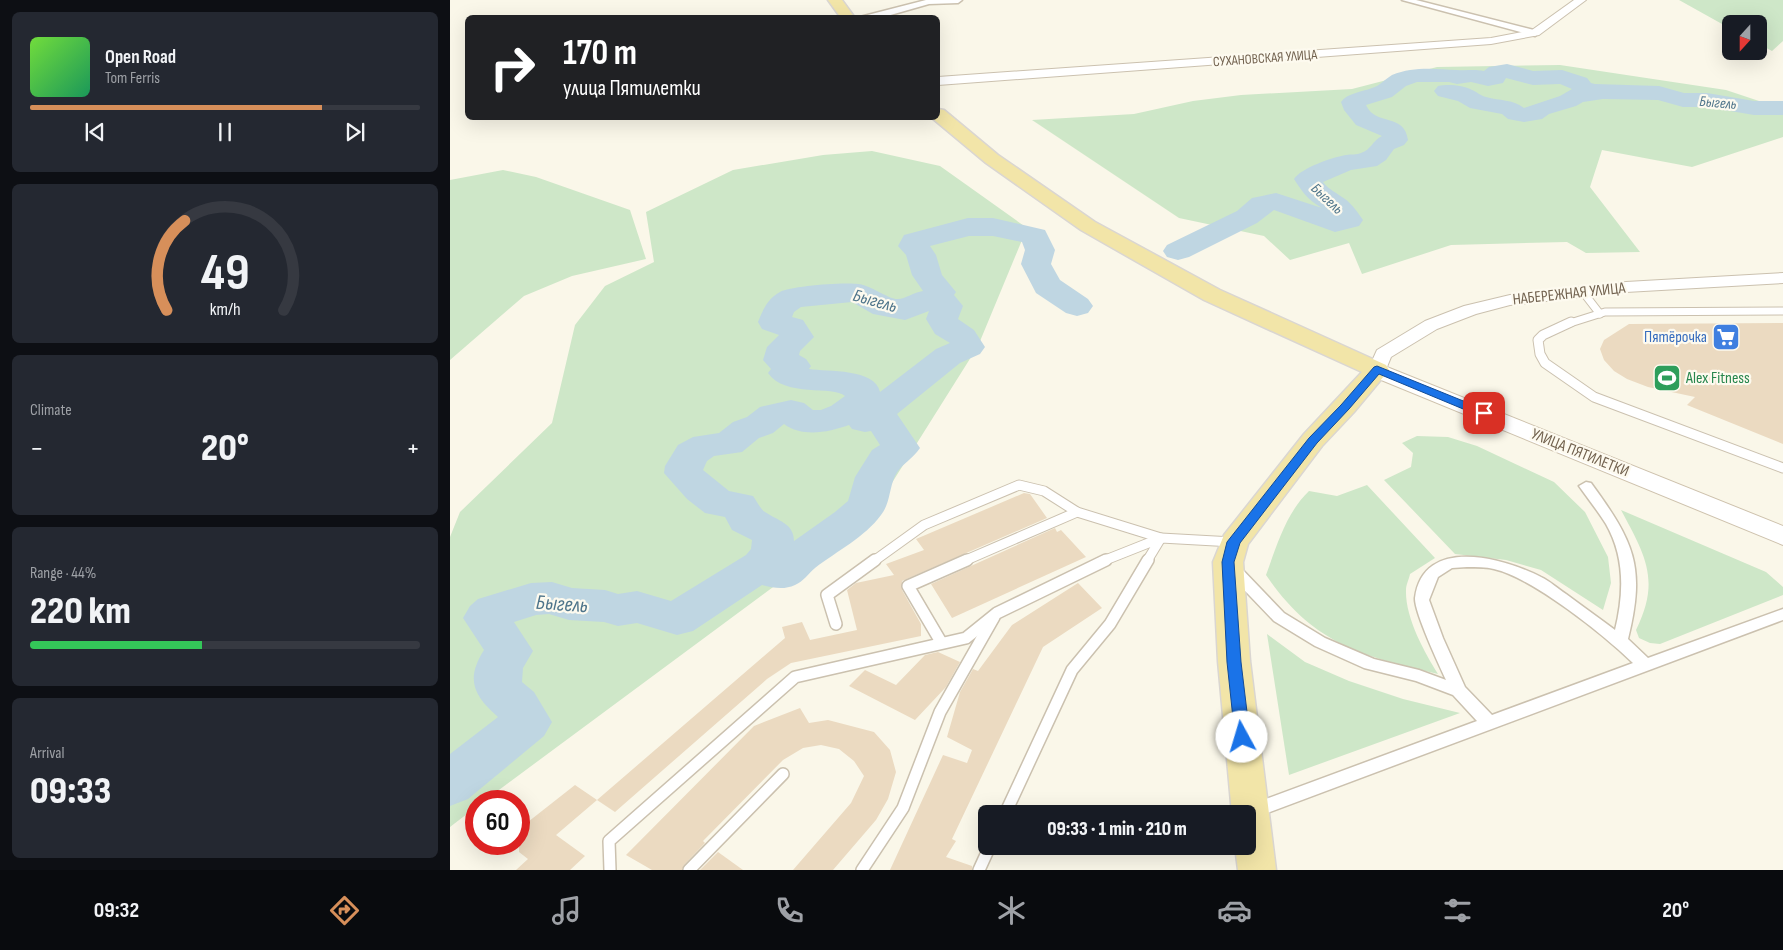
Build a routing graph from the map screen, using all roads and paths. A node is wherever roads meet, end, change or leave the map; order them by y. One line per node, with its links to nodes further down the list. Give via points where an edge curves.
1 (835, 0): 6 (main road)
2 (958, 0): 5 (street)
3 (1406, 0): 8 (street)
4 (1581, 0): 8 (street, СУХАНОВСКАЯ УЛИЦА)
5 (928, 1): 7 (street)
6 (846, 15)
7 (880, 15)
8 (1535, 33): 9 (street, СУХАНОВСКАЯ УЛИЦА, via 1491,41)
9 (940, 81)
10 (940, 116): 15 (main road, via 992,159 1088,226 1212,295)
11 (1783, 278): 12 (street, НАБЕРЕЖНАЯ УЛИЦА)
12 (1583, 292): 14 (lane); 15 (street, НАБЕРЕЖНАЯ УЛИЦА, via 1510,300 1470,310 1431,326 1383,354)
13 (1783, 310): 14 (lane)
14 (1600, 314): 16 (lane, via 1543,335 1538,340 1538,347 1545,363 1594,397)
15 (1377, 370): 19 (main road, УЛИЦА ПЯТИЛЕТКИ); 21 (main road, via 1313,440)
16 (1783, 468)
17 (1586, 486): 25 (street, via 1617,530 1628,557 1630,583)
18 (1077, 512): 20 (lane); 24 (lane, via 1044,491 1019,485 924,525 827,595); 26 (lane, via 908,586)
19 (1781, 536)
20 (1161, 538): 21 (lane); 22 (lane, via 1091,566); 31 (lane, via 1110,624 1072,670)
21 (1231, 552): 28 (street, via 1279,617 1320,642 1370,664 1419,676); 32 (main road, via 1234,662)
22 (997, 613): 26 (lane, via 966,638); 38 (lane, via 940,712 903,808)
23 (1783, 614): 27 (street)
24 (836, 624)
25 (1620, 640): 27 (street); 28 (street, via 1537,582 1496,564 1449,564 1433,573 1422,600 1435,638)
26 (941, 642): 36 (lane, via 795,677 609,841)
27 (1645, 665): 29 (street)
28 (1460, 691): 29 (street)
29 (1489, 723): 33 (street)
30 (783, 774): 37 (lane)
31 (1009, 805)
32 (1249, 805)
33 (1256, 810)
34 (986, 855): 39 (lane)
35 (1255, 855): 40 (main road)
36 (610, 870)
37 (689, 870)
38 (862, 870)
39 (979, 870)
40 (1257, 870)

